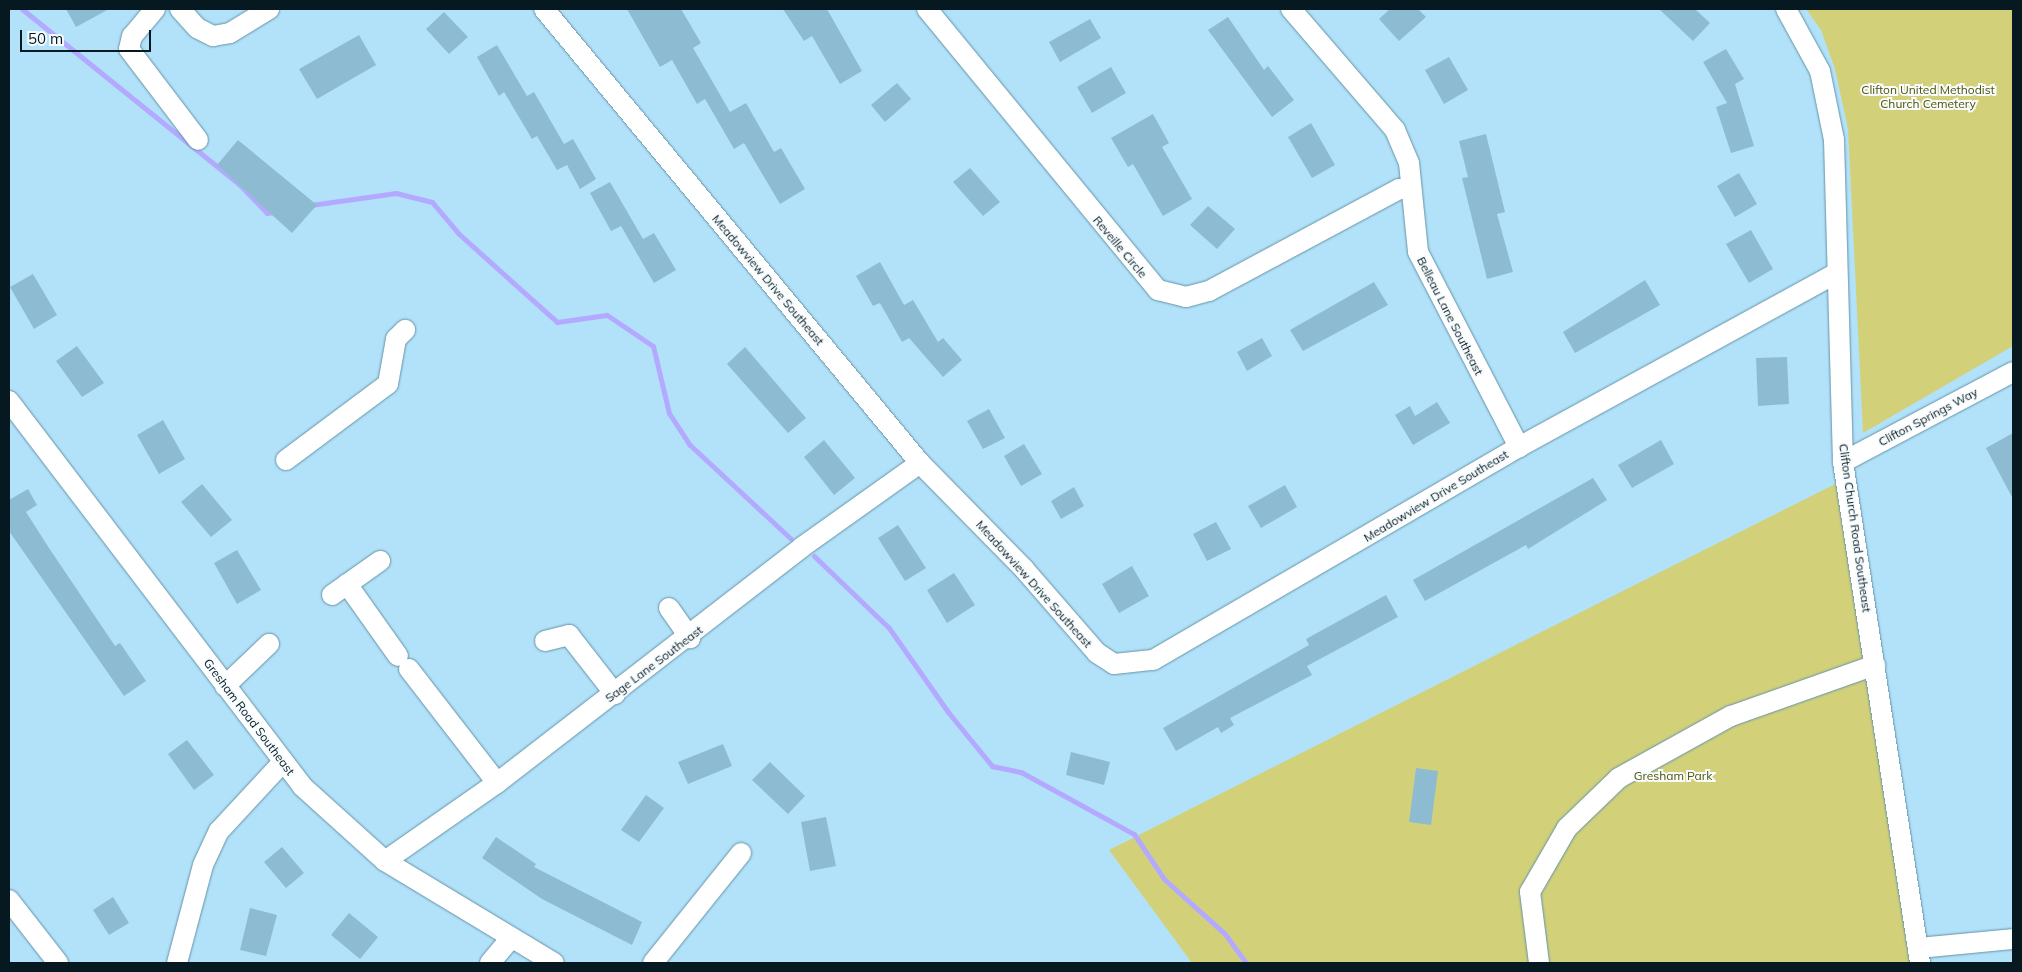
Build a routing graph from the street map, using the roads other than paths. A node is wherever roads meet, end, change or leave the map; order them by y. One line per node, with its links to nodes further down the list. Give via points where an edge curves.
1 (155, 9): 8 (street, via 132,36 129,50)
2 (180, 9): 3 (street, via 197,28 213,36 230,33)
3 (269, 9)
4 (544, 9): 17 (street, Meadowview Drive Southeast)
5 (927, 9): 9 (street, Reveille Circle, via 1158,290 1186,297 1209,291 1399,189)
6 (1291, 9): 9 (street, Belleau Lane Southeast, via 1395,130 1408,163)
7 (1786, 9): 10 (street, Clifton Church Road Southeast, via 1820,71 1834,140)
8 (198, 140)
9 (1409, 189): 14 (street, Belleau Lane Southeast, via 1418,252)
10 (1835, 274): 14 (street, Meadowview Drive Southeast); 16 (street, Clifton Church Road Southeast)
11 (405, 330): 15 (street, via 396,339 388,384)
12 (2013, 372): 16 (street, Clifton Springs Way)
13 (9, 401): 24 (street, Gresham Road Southeast)
14 (1519, 447): 17 (street, Meadowview Drive Southeast, via 1153,660 1127,666 1097,653 1024,569)
15 (286, 460)
16 (1843, 462): 23 (street, Clifton Church Road Southeast)
17 (920, 463): 20 (street, Sage Lane Southeast, via 802,547)
18 (380, 561): 27 (street, via 339,589 403,663)
19 (669, 608): 20 (street)
20 (690, 638): 25 (street, Sage Lane Southeast)
21 (546, 641): 25 (street, via 569,635)
22 (268, 644): 24 (street)
23 (1875, 664): 33 (street, Clifton Church Road Southeast); 39 (street, via 1731,716 1619,778 1567,828 1530,892)
24 (225, 686): 26 (street, Gresham Road Southeast)
25 (615, 694): 27 (street, Sage Lane Southeast)
26 (283, 762): 29 (street, Gresham Road Southeast, via 302,786); 35 (street, via 219,831 202,865)
27 (497, 783): 29 (street, Sage Lane Southeast)
28 (742, 853): 38 (street)
29 (385, 861): 31 (street, Gresham Road Southeast)
30 (9, 900): 34 (street)
31 (510, 940): 36 (street); 37 (street, Gresham Road Southeast)
32 (2013, 940): 33 (street)
33 (1919, 956)
34 (58, 963)
35 (177, 963)
36 (490, 963)
37 (554, 963)
38 (653, 963)
39 (1539, 963)

